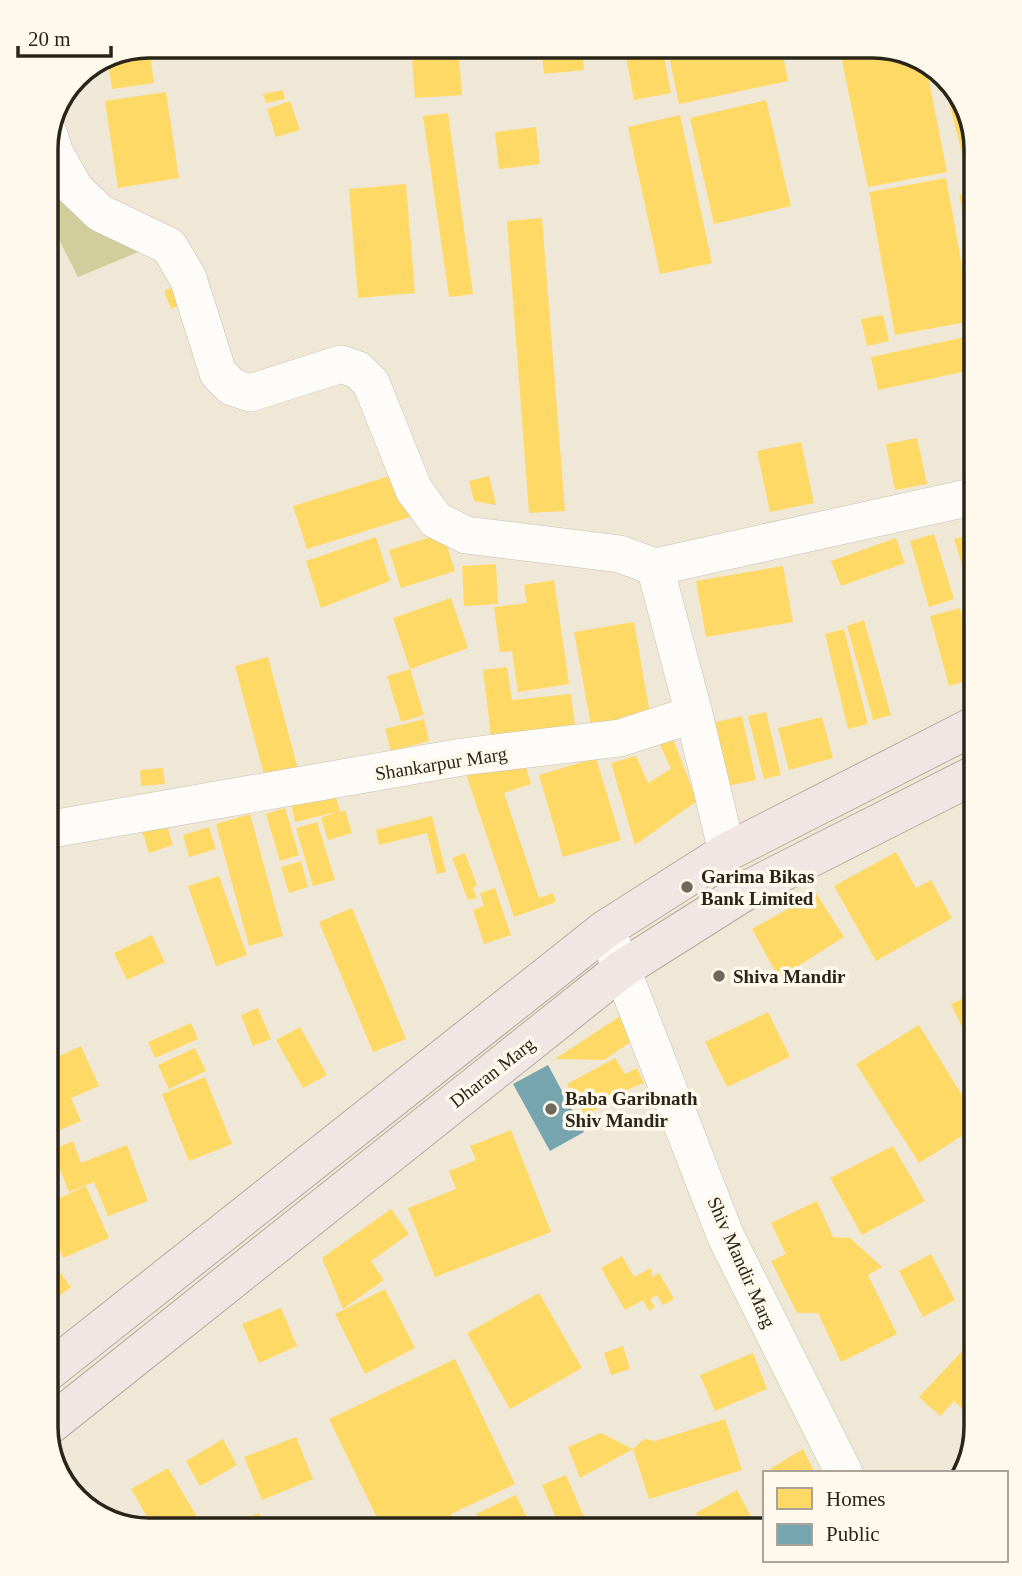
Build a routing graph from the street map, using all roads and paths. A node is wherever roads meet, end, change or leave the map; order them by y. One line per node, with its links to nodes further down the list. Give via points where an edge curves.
1 (58, 159): 3 (street, via 75,189 100,213 169,246 188,278 218,373 232,387 250,393 341,364 358,370 371,383 414,491 436,520 466,535 620,554)
2 (964, 499): 3 (street)
3 (655, 567): 4 (street)
4 (694, 714): 7 (street, Shankarpur Marg, via 620,738 462,757); 8 (street)
5 (964, 731): 8 (main road)
6 (964, 780): 10 (main road, Dharan Marg, via 747,890)
7 (58, 828)
8 (727, 852): 9 (main road)
9 (606, 929): 10 (street, Shiv Mandir Marg); 11 (main road)
10 (622, 969): 12 (main road, Dharan Marg); 13 (street, Shiv Mandir Marg, via 726,1237)
11 (58, 1363)
12 (58, 1418)
13 (843, 1471)

